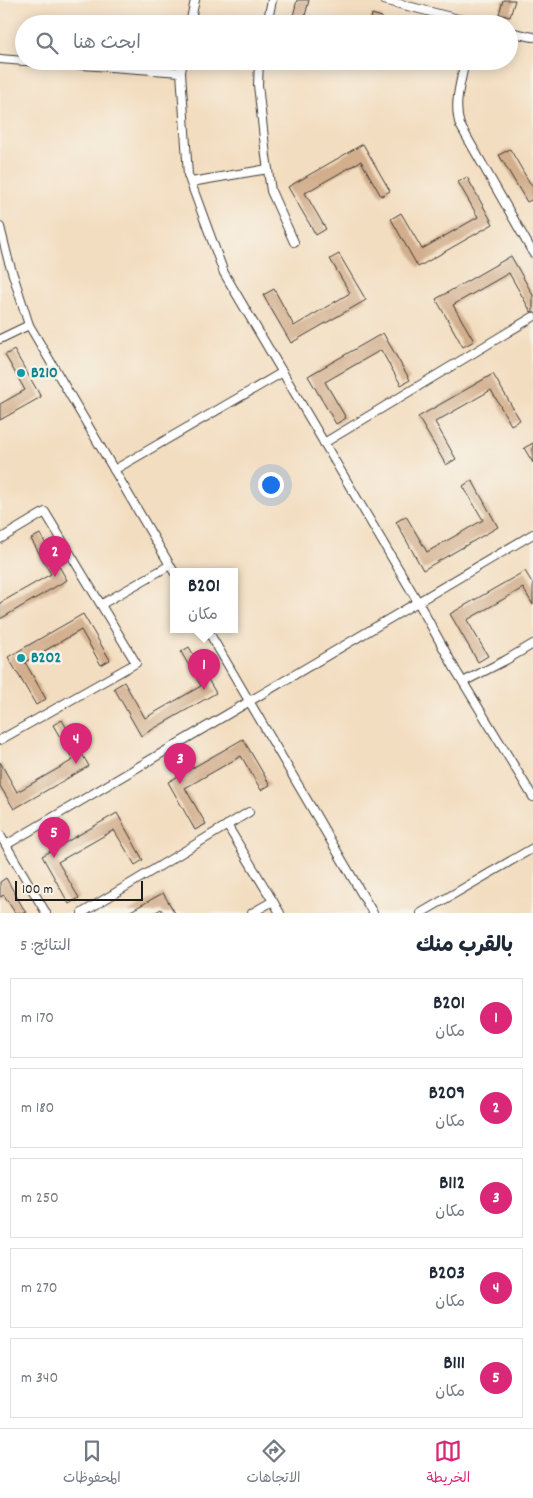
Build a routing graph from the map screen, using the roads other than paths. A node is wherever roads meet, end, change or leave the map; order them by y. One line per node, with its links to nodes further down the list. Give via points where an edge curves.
1 (195, 0): 4 (street)
2 (272, 0): 5 (street)
3 (384, 0): 6 (street)
4 (192, 15)
5 (269, 15)
6 (444, 15)
7 (518, 34): 8 (street)
8 (533, 38)
9 (0, 60): 10 (street)
10 (15, 61)
11 (153, 70): 14 (street)
12 (259, 70): 15 (street)
13 (463, 70): 19 (street, via 456,115)
14 (181, 72): 16 (street)
15 (268, 169): 16 (street); 18 (street, via 271,191)
16 (191, 182): 23 (street, via 224,273)
17 (0, 227): 21 (street)
18 (294, 242)
19 (533, 253)
20 (533, 317): 24 (street)
21 (30, 325): 22 (street); 25 (street)
22 (0, 339)
23 (282, 372): 24 (street); 25 (street)
24 (324, 443): 30 (street)
25 (114, 470): 28 (street)
26 (533, 534): 30 (street)
27 (0, 539): 31 (street, via 45,512)
28 (170, 564): 29 (street); 31 (street)
29 (172, 568)
30 (418, 602): 34 (street); 35 (street)
31 (102, 604): 36 (street, via 136,663)
32 (209, 633): 35 (street)
33 (533, 644): 34 (street)
34 (463, 682): 37 (street)
35 (249, 701): 41 (street); 48 (street)
36 (0, 740)
37 (533, 798)
38 (249, 812): 39 (street)
39 (227, 825): 43 (street); 45 (street)
40 (0, 835): 41 (street)
41 (6, 845): 44 (street)
42 (533, 848): 49 (street)
43 (273, 901): 46 (street); 47 (street)
44 (46, 913)
45 (82, 913)
46 (252, 913)
47 (280, 913)
48 (373, 913)
49 (421, 913)

